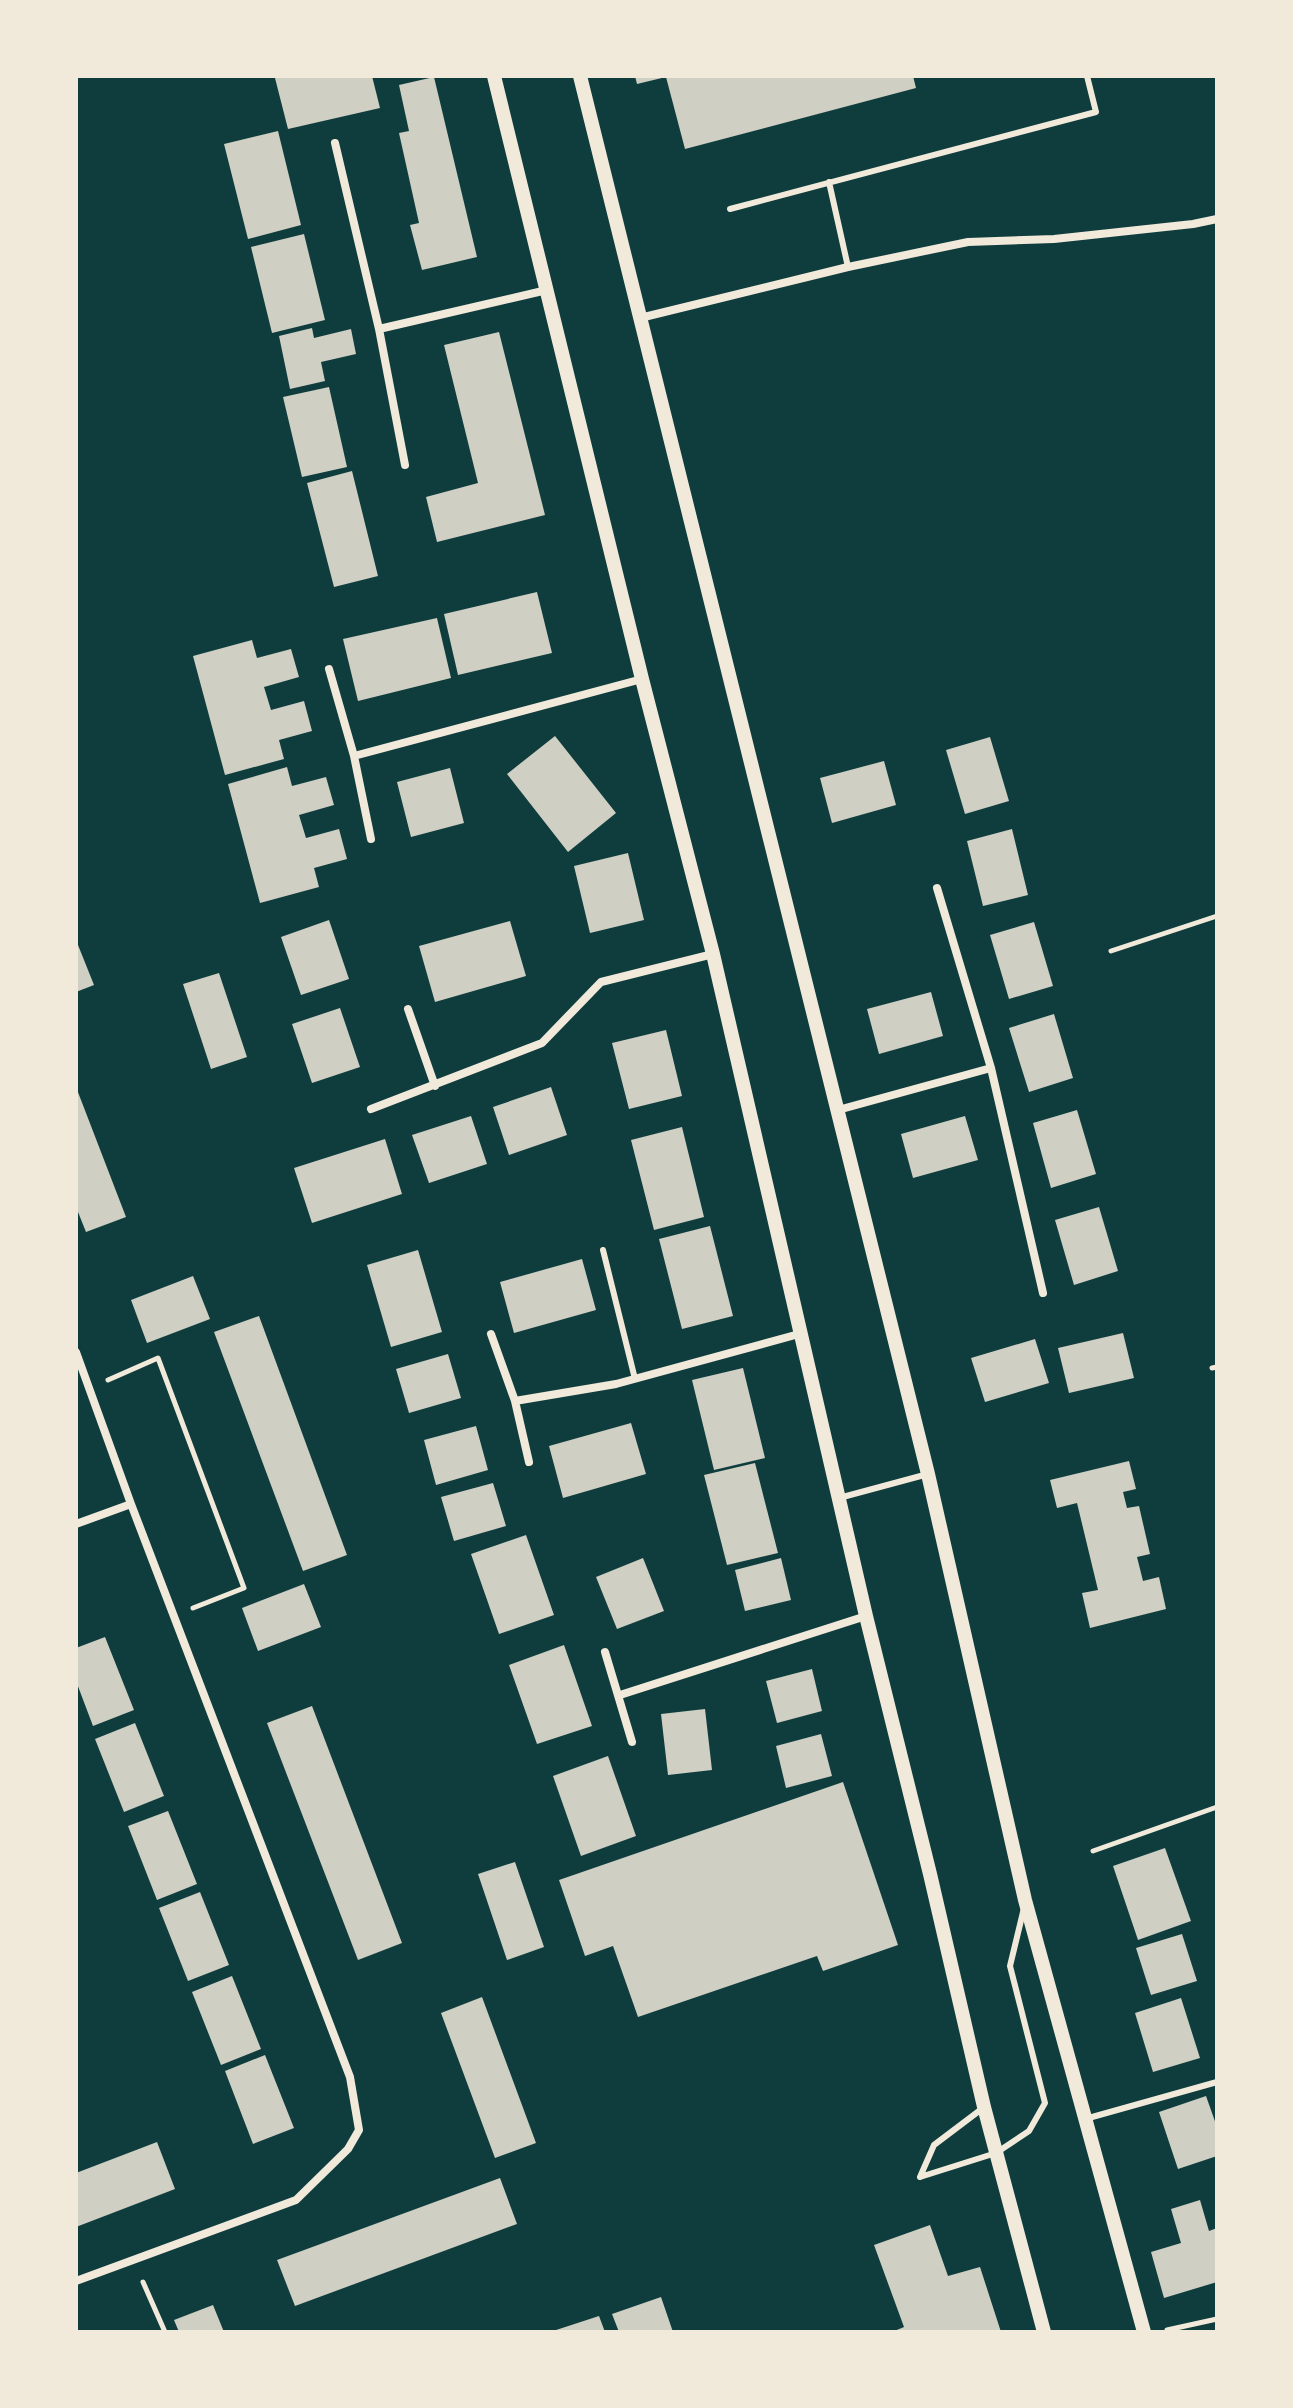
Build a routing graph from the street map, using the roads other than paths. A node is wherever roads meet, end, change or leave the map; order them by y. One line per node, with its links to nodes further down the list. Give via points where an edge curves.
1 (494, 76): 9 (street)
2 (580, 76): 10 (street)
3 (1087, 76): 5 (lane, via 1096,112)
4 (335, 143): 11 (street)
5 (829, 182): 6 (lane); 8 (lane)
6 (730, 209)
7 (1217, 219): 8 (street, via 1054,239 968,242)
8 (848, 267): 10 (street)
9 (547, 290): 11 (street); 14 (street)
10 (640, 318): 23 (street)
11 (379, 329): 12 (street)
12 (405, 465)
13 (329, 669): 15 (street)
14 (642, 679): 15 (street); 18 (street)
15 (354, 756): 16 (street)
16 (371, 839)
17 (937, 888): 20 (street)
18 (713, 954): 21 (street, via 601,982 542,1043); 27 (street)
19 (408, 1009): 21 (street)
20 (991, 1068): 23 (street); 25 (street)
21 (435, 1086): 22 (street)
22 (371, 1109)
23 (838, 1110): 32 (street)
24 (603, 1250): 29 (lane)
25 (1043, 1293)
26 (491, 1334): 30 (street)
27 (799, 1334): 29 (street); 33 (street)
28 (76, 1352): 34 (street)
29 (635, 1379): 30 (street)
30 (515, 1401): 31 (street)
31 (529, 1462)
32 (928, 1474): 33 (lane); 40 (street)
33 (838, 1499): 36 (street)
34 (131, 1504): 35 (street); 45 (street, via 350,2077 359,2130 348,2149 296,2200)
35 (76, 1524)
36 (866, 1616): 38 (street); 42 (street)
37 (605, 1652): 38 (street)
38 (620, 1695): 39 (street)
39 (632, 1742)
40 (1025, 1900): 43 (street); 44 (lane, via 1010,1966 1045,2103 1029,2131)
41 (1217, 2082): 43 (lane)
42 (984, 2107): 44 (street); 44 (lane, via 934,2145 920,2177)
43 (1085, 2119): 47 (street)
44 (996, 2153): 46 (street)
45 (76, 2281)
46 (1044, 2332)
47 (1144, 2332)

